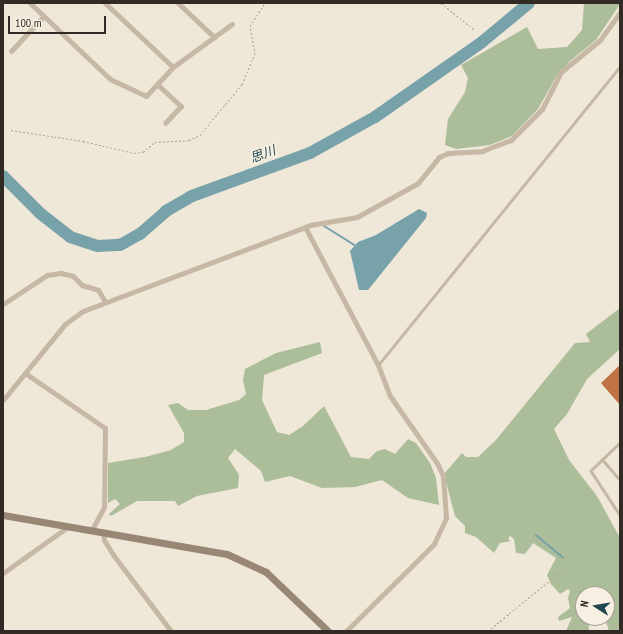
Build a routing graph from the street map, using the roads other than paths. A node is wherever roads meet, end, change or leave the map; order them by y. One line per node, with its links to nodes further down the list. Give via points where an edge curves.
1 (30, 3): 5 (street)
2 (105, 3): 10 (street)
3 (178, 3): 7 (street)
4 (620, 12): 13 (street, via 600,40 561,72 542,108 510,140 482,150 448,153 439,157 418,183 357,217)
5 (44, 16): 8 (street); 11 (street, via 110,79 146,96)
6 (232, 24): 7 (street)
7 (214, 37): 10 (street)
8 (11, 51)
9 (620, 66): 16 (lane)
10 (172, 67): 11 (street)
11 (157, 84): 12 (street, via 180,106)
12 (165, 123)
13 (305, 227): 14 (street); 16 (street)
14 (105, 301): 15 (street, via 98,290 82,285 73,276 61,273 47,275); 17 (street, via 83,311 65,324)
15 (3, 304)
16 (378, 365): 30 (street, via 390,396 437,463 443,476 446,518 434,544)
17 (25, 373): 18 (street); 25 (street, via 105,428 104,507)
18 (3, 400)
19 (620, 443): 20 (lane)
20 (602, 459): 21 (lane); 23 (lane, via 591,471)
21 (620, 480)
22 (3, 515): 24 (street)
23 (620, 516)
24 (69, 526): 25 (street); 27 (street)
25 (92, 530): 26 (street)
26 (103, 531): 28 (street, via 104,540 114,556); 29 (street, via 227,554 248,561 277,581)
27 (3, 573)
28 (171, 631)
29 (328, 631)
30 (346, 631)

